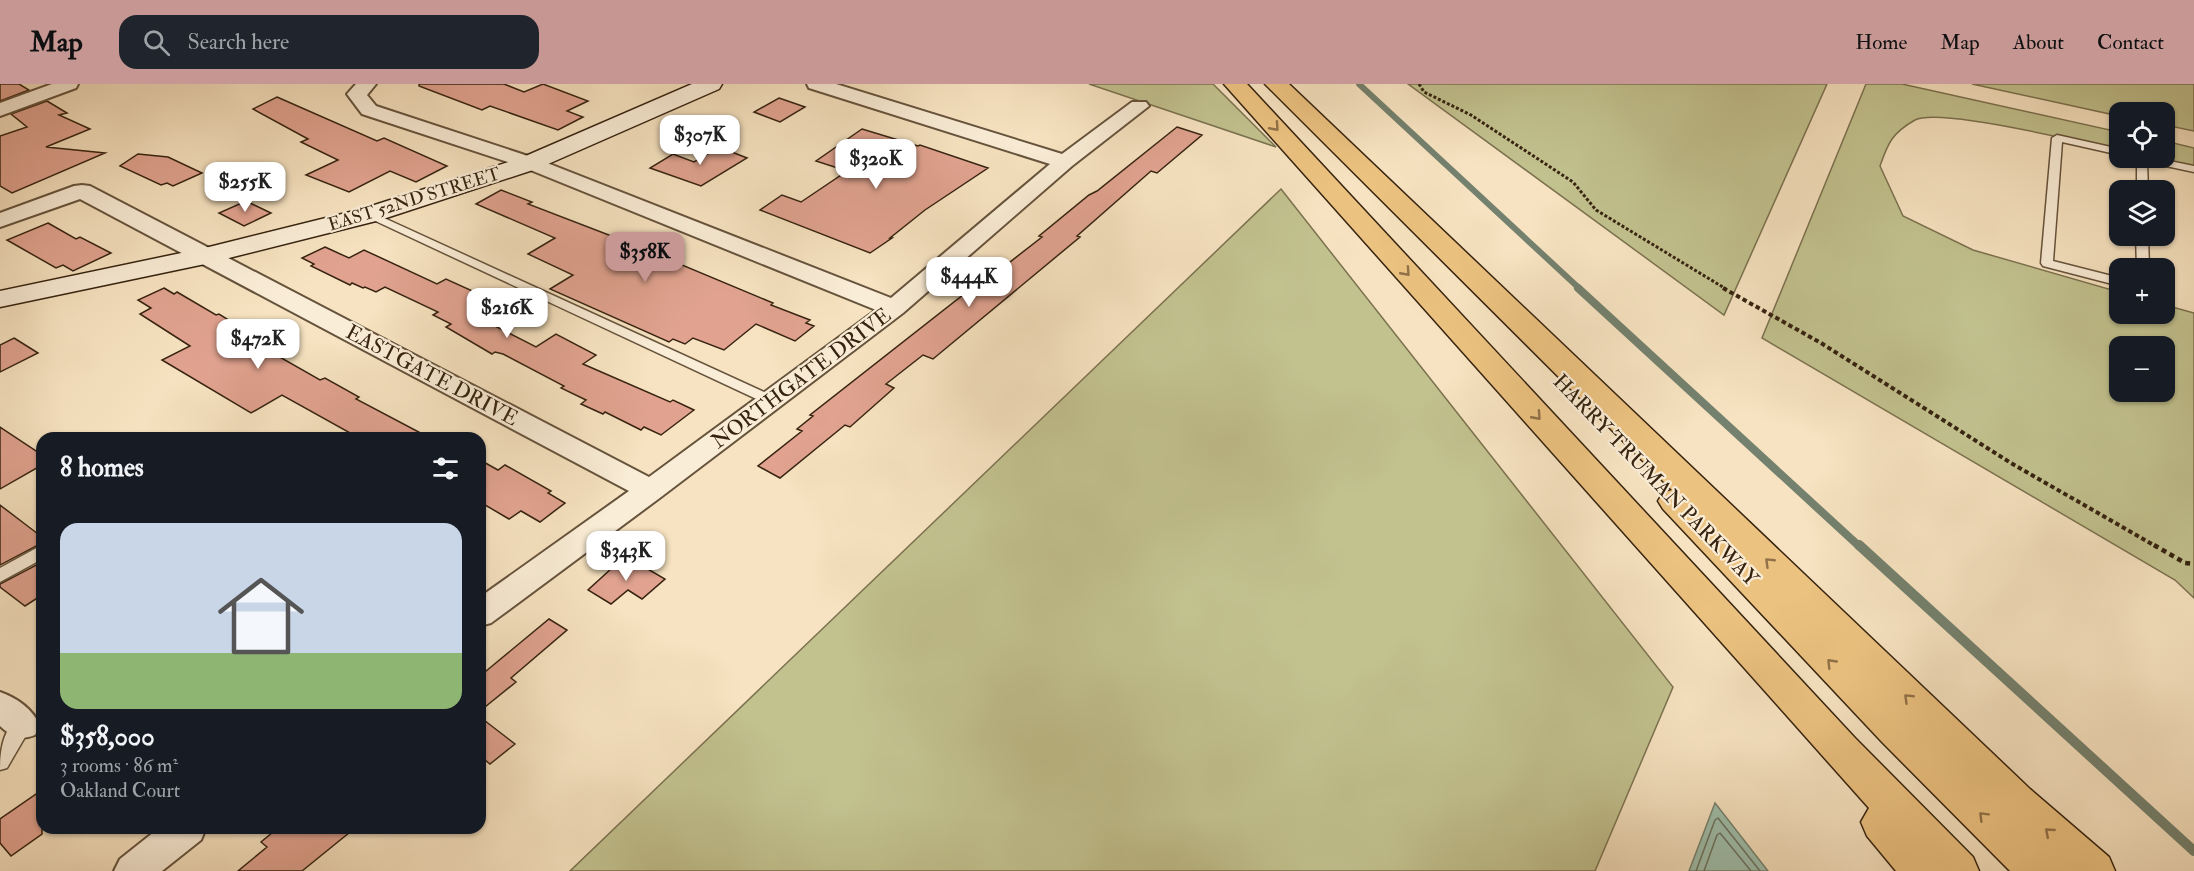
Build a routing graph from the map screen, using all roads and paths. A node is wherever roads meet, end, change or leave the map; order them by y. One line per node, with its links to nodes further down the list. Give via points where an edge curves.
1 (69, 84): 9 (street)
2 (367, 84): 12 (street, via 357,94 369,110)
3 (711, 84): 12 (main road, EAST 52ND STREET)
4 (816, 84): 11 (street)
5 (1235, 84): 25 (highway, HARRY TRUMAN PARKWAY, one-way to 25)
6 (1276, 84): 34 (highway, HARRY TRUMAN PARKWAY, one-way to 6, via 1896,730); 35 (highway, one-way to 6, via 2015,802)
7 (1419, 84): 24 (path, via 1424,92 1472,115 1565,176 1596,210 2012,463 2185,563)
8 (1139, 106): 11 (street, NORTHGATE DRIVE)
9 (0, 110)
10 (2109, 150): 18 (lane, via 2057,138 2047,263)
11 (1065, 162): 20 (street, NORTHGATE DRIVE)
12 (530, 163): 15 (main road, EAST 52ND STREET); 20 (street)
13 (2175, 165): 14 (lane)
14 (2194, 169)
15 (371, 215): 17 (main road, EAST 52ND STREET); 21 (lane)
16 (8, 217): 17 (street, EASTGATE DRIVE, via 82,191)
17 (205, 256): 19 (main road, EAST 52ND STREET); 22 (street, EASTGATE DRIVE)
18 (2109, 279)
19 (0, 299)
20 (894, 308): 21 (street, NORTHGATE DRIVE)
21 (770, 400): 22 (street, NORTHGATE DRIVE)
22 (651, 490): 27 (street, NORTHGATE DRIVE)
23 (36, 555): 26 (lane)
24 (2194, 564)
25 (1678, 572): 32 (highway); 33 (highway, HARRY TRUMAN PARKWAY)
26 (0, 576)
27 (486, 610)
28 (11, 716): 29 (lane)
29 (0, 762)
30 (180, 834): 31 (street)
31 (133, 871)
32 (1923, 871)
33 (1957, 871)
34 (2040, 871)
35 (2093, 871)

